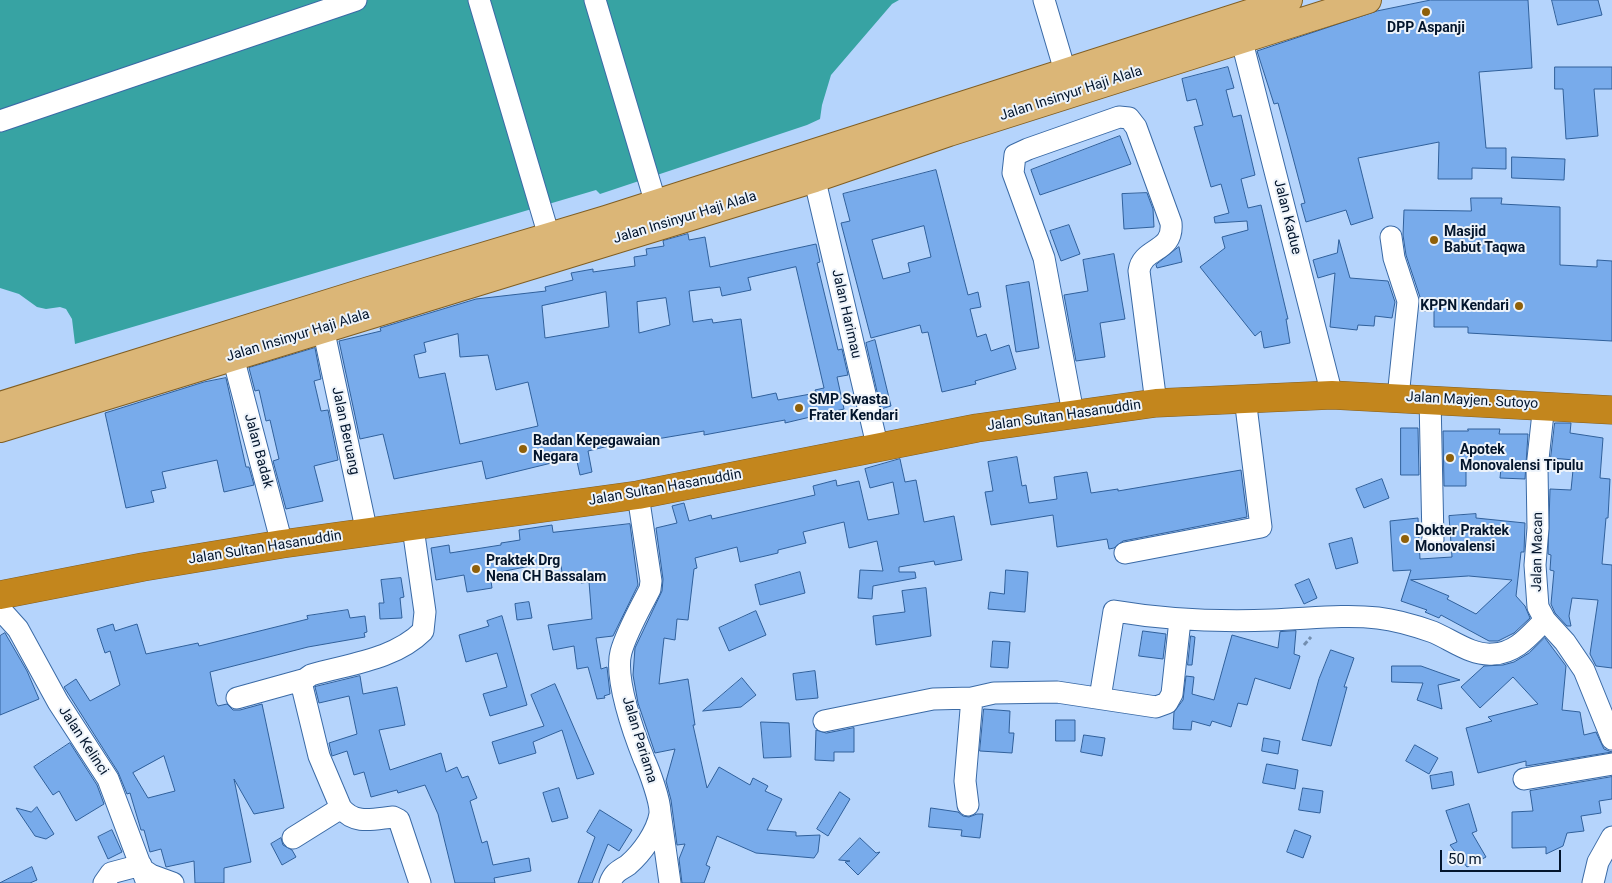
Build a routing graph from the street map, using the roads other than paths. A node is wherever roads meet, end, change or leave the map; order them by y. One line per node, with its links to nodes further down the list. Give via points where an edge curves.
1 (356, 0): 9 (street)
2 (479, 0): 12 (street)
3 (595, 0): 11 (street)
4 (1044, 0): 8 (street)
5 (1288, 0): 7 (main road, Jalan Insinyur Haji Alala)
6 (1368, 0): 7 (main road, Jalan Insinyur Haji Alala)
7 (1239, 28): 8 (main road, Jalan Insinyur Haji Alala); 10 (main road, Jalan Insinyur Haji Alala, via 949,133); 16 (street, Jalan Kadue)
8 (1065, 71): 10 (main road, Jalan Insinyur Haji Alala)
9 (0, 121)
10 (812, 167): 11 (main road, Jalan Insinyur Haji Alala); 14 (main road, Jalan Insinyur Haji Alala); 26 (street, Jalan Harimau)
11 (656, 204): 12 (main road, Jalan Insinyur Haji Alala)
12 (546, 224): 22 (main road, Jalan Insinyur Haji Alala)
13 (1391, 237): 17 (street, via 1408,301)
14 (323, 328): 15 (main road, Jalan Insinyur Haji Alala); 29 (street, Jalan Beruang)
15 (233, 357): 25 (main road, Jalan Insinyur Haji Alala); 31 (street, Jalan Badak)
16 (1332, 394): 17 (highway, Jalan Mayjen. Sutoyo); 18 (highway, Jalan Sultan Hasanuddin)
17 (1398, 397): 19 (highway, Jalan Mayjen. Sutoyo)
18 (1245, 398): 20 (highway, Jalan Sultan Hasanuddin); 32 (street, via 1261,527)
19 (1430, 398): 21 (highway, Jalan Mayjen. Sutoyo); 30 (street)
20 (1156, 404): 24 (highway, Jalan Sultan Hasanuddin); 24 (street, via 1139,271 1142,260 1169,239 1170,223 1136,127 1129,118 1119,117 1014,155 1013,173 1050,283)
21 (1544, 404): 23 (highway, Jalan Mayjen. Sutoyo); 36 (street, Jalan Macan, via 1537,468 1539,513 1535,565 1538,607)
22 (0, 405)
23 (1612, 410)
24 (1073, 413): 26 (highway, Jalan Sultan Hasanuddin)
25 (0, 429)
26 (878, 448): 27 (highway, Jalan Sultan Hasanuddin)
27 (638, 495): 28 (highway, Jalan Sultan Hasanuddin); 47 (street, Jalan Pariama, via 651,581 621,651 619,664 638,743)
28 (413, 528): 29 (highway, Jalan Sultan Hasanuddin); 37 (street, via 426,612 423,631 393,652)
29 (366, 533): 31 (highway, Jalan Sultan Hasanuddin)
30 (1433, 540)
31 (282, 544): 33 (highway, Jalan Sultan Hasanuddin)
32 (1125, 553)
33 (0, 595)
34 (0, 609): 50 (street, Jalan Kelinci, via 18,629 58,702 108,779)
35 (1180, 620): 36 (street, via 1378,618 1432,632 1474,652 1502,654 1518,647); 40 (street, via 1172,694 1166,703 1156,707); 40 (street, via 1114,611)
36 (1545, 620): 42 (street, Jalan Macan, via 1584,670)
37 (302, 680): 38 (street); 46 (street, via 302,692 320,756)
38 (237, 698)
39 (972, 698): 40 (street, via 994,693 1057,692); 41 (street, via 933,699); 45 (street, via 965,780)
40 (1100, 698)
41 (824, 721)
42 (1612, 739)
43 (1612, 764): 44 (street)
44 (1524, 779)
45 (968, 805)
46 (341, 808): 49 (street); 53 (street, via 346,815 357,820 393,817 399,820)
47 (660, 812): 54 (street, via 646,843 627,865 614,874); 55 (street, Jalan Pariama)
48 (1612, 837): 56 (street, via 1598,862)
49 (293, 838)
50 (144, 872): 51 (street, via 111,873); 52 (street)
51 (104, 883)
52 (173, 883)
53 (420, 883)
54 (610, 883)
55 (670, 883)
56 (1594, 883)

